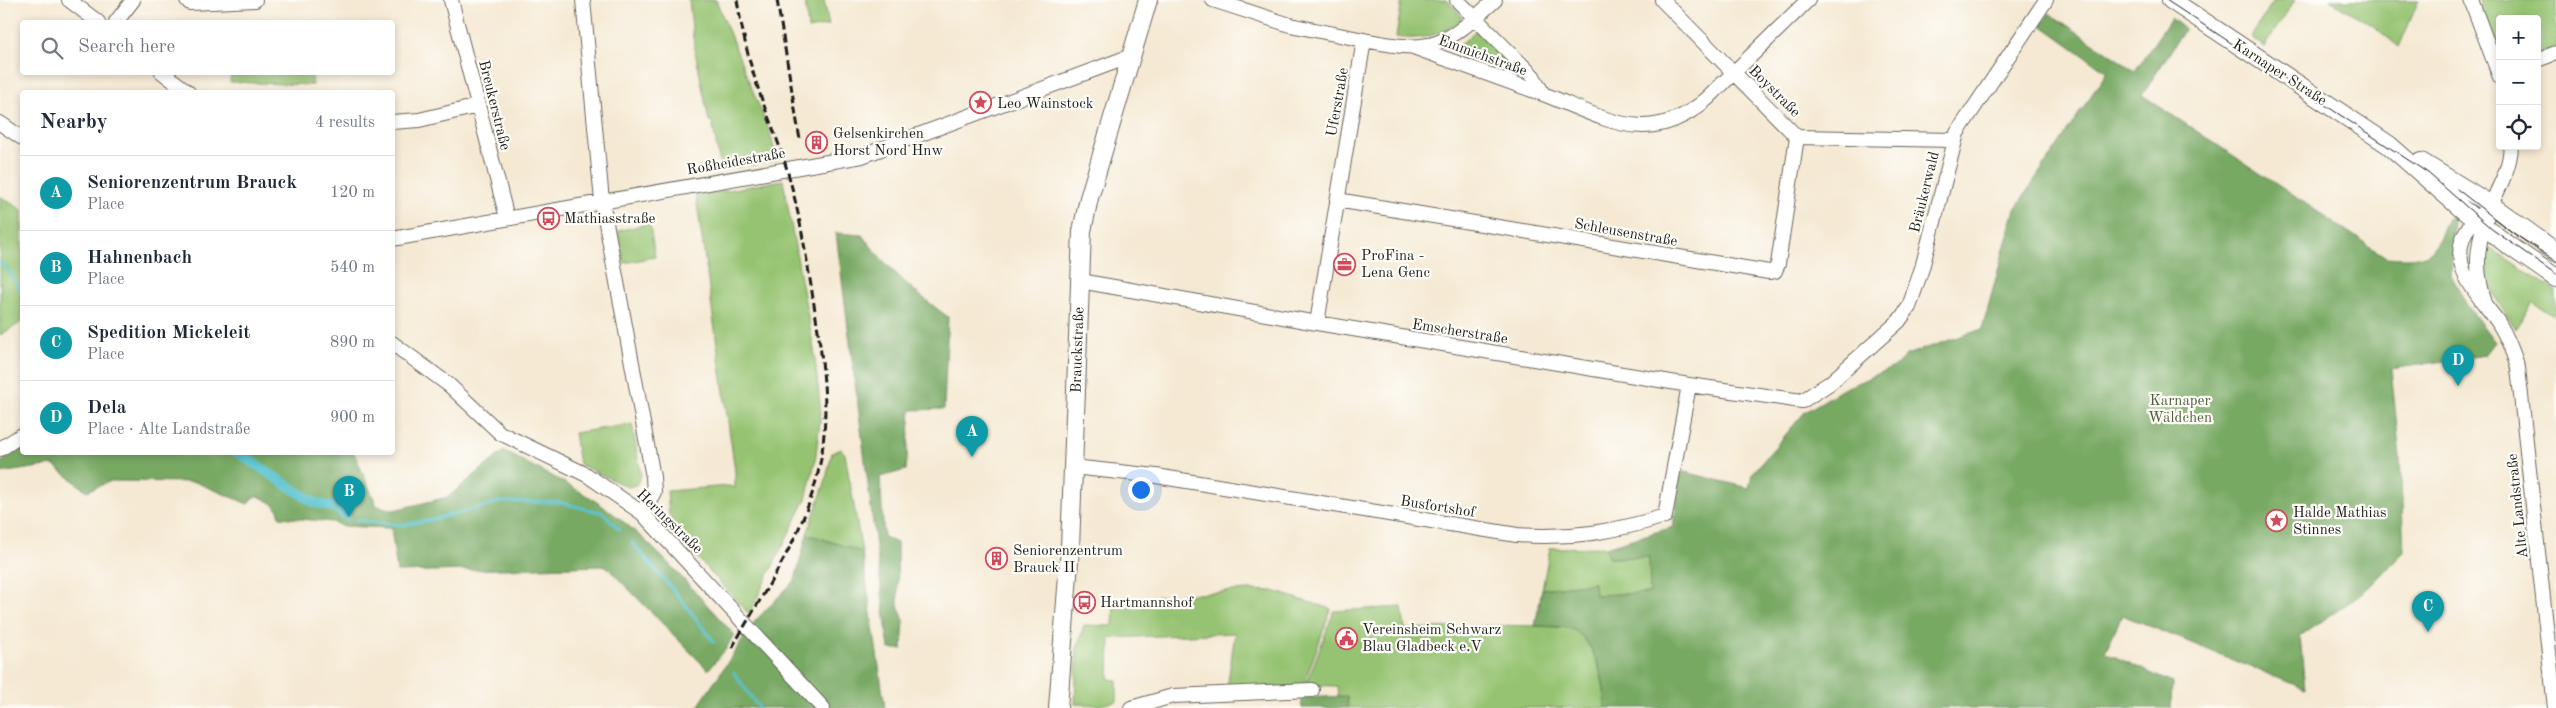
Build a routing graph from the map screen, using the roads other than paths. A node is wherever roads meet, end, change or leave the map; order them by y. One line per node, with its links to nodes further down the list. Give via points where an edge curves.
1 (69, 0): 18 (street)
2 (133, 0): 19 (street)
3 (187, 0): 16 (street)
4 (255, 0): 16 (street)
5 (451, 0): 30 (street, Breukerstraße)
6 (583, 0): 39 (street)
7 (1148, 0): 23 (main road, Brauckstraße)
8 (1213, 0): 20 (street, via 1290,26)
9 (1456, 0): 17 (street, Emmichstraße)
10 (1495, 0): 17 (street)
11 (1662, 0): 26 (street, Boystraße)
12 (1808, 0): 26 (street, Emmichstraße)
13 (2046, 0): 35 (street, Bräukerwald)
14 (2171, 0): 36 (main road, Karnaper Straße)
15 (2471, 0): 25 (street)
16 (201, 1)
17 (1476, 17): 21 (street, via 1440,43); 29 (street, Emmichstraße, via 1533,76)
18 (95, 20)
19 (118, 20)
20 (1364, 40): 21 (street); 38 (street, Uferstraße)
21 (1413, 47): 29 (street, Emmichstraße)
22 (2556, 54): 24 (street)
23 (1130, 56): 39 (street, Roßheidestraße, via 862,156); 46 (main road, Brauckstraße, via 1089,198 1082,231)
24 (2541, 59)
25 (2496, 65)
26 (1733, 73): 29 (street, Emmichstraße, via 1691,114 1648,127 1626,125); 33 (street, Boystraße)
27 (166, 75): 28 (street)
28 (185, 90)
29 (1543, 94)
30 (478, 106): 31 (street, via 419,120); 41 (street, Breukerstraße)
31 (395, 122)
32 (0, 123): 34 (street)
33 (1797, 136): 35 (street, Boystraße); 38 (street, Schleusenstraße, via 1778,264 1769,272)
34 (20, 137)
35 (1954, 140): 49 (street, Bräukerwald, via 1909,307 1899,321)
36 (2390, 145): 40 (main road, Karnaper Straße); 42 (main road, Karnaper Straße)
37 (2510, 150): 40 (street, Alte Landstraße, via 2505,177)
38 (1337, 200): 47 (street, Uferstraße)
39 (602, 202): 41 (street, Roßheidestraße); 54 (street, via 653,477 654,492)
40 (2491, 205): 42 (street, Alte Landstraße); 44 (main road, Karnaper Straße)
41 (507, 218): 43 (street, Roßheidestraße)
42 (2480, 224): 45 (main road, Karnaper Straße); 59 (street, Alte Landstraße, via 2466,231 2461,258 2469,286 2506,334 2521,382)
43 (395, 238)
44 (2556, 252)
45 (2556, 278)
46 (1080, 281): 47 (street, Emscherstraße); 53 (main road, Brauckstraße)
47 (1317, 324): 50 (street, Emscherstraße)
48 (395, 345): 54 (street, Heringstraße, via 449,385 500,434 587,475)
49 (1830, 383): 50 (street, Emscherstraße, via 1813,395 1796,401)
50 (1688, 385): 53 (street, Busfortshof, via 1665,516 1631,527 1588,534 1552,538 1517,535 1156,476)
51 (20, 436): 52 (street)
52 (0, 449)
53 (1073, 467): 57 (main road, Brauckstraße)
54 (642, 513): 56 (street, Heringstraße)
55 (1312, 690): 58 (street, via 1173,696)
56 (823, 708)
57 (1058, 708)
58 (1131, 708)
59 (2555, 708)

